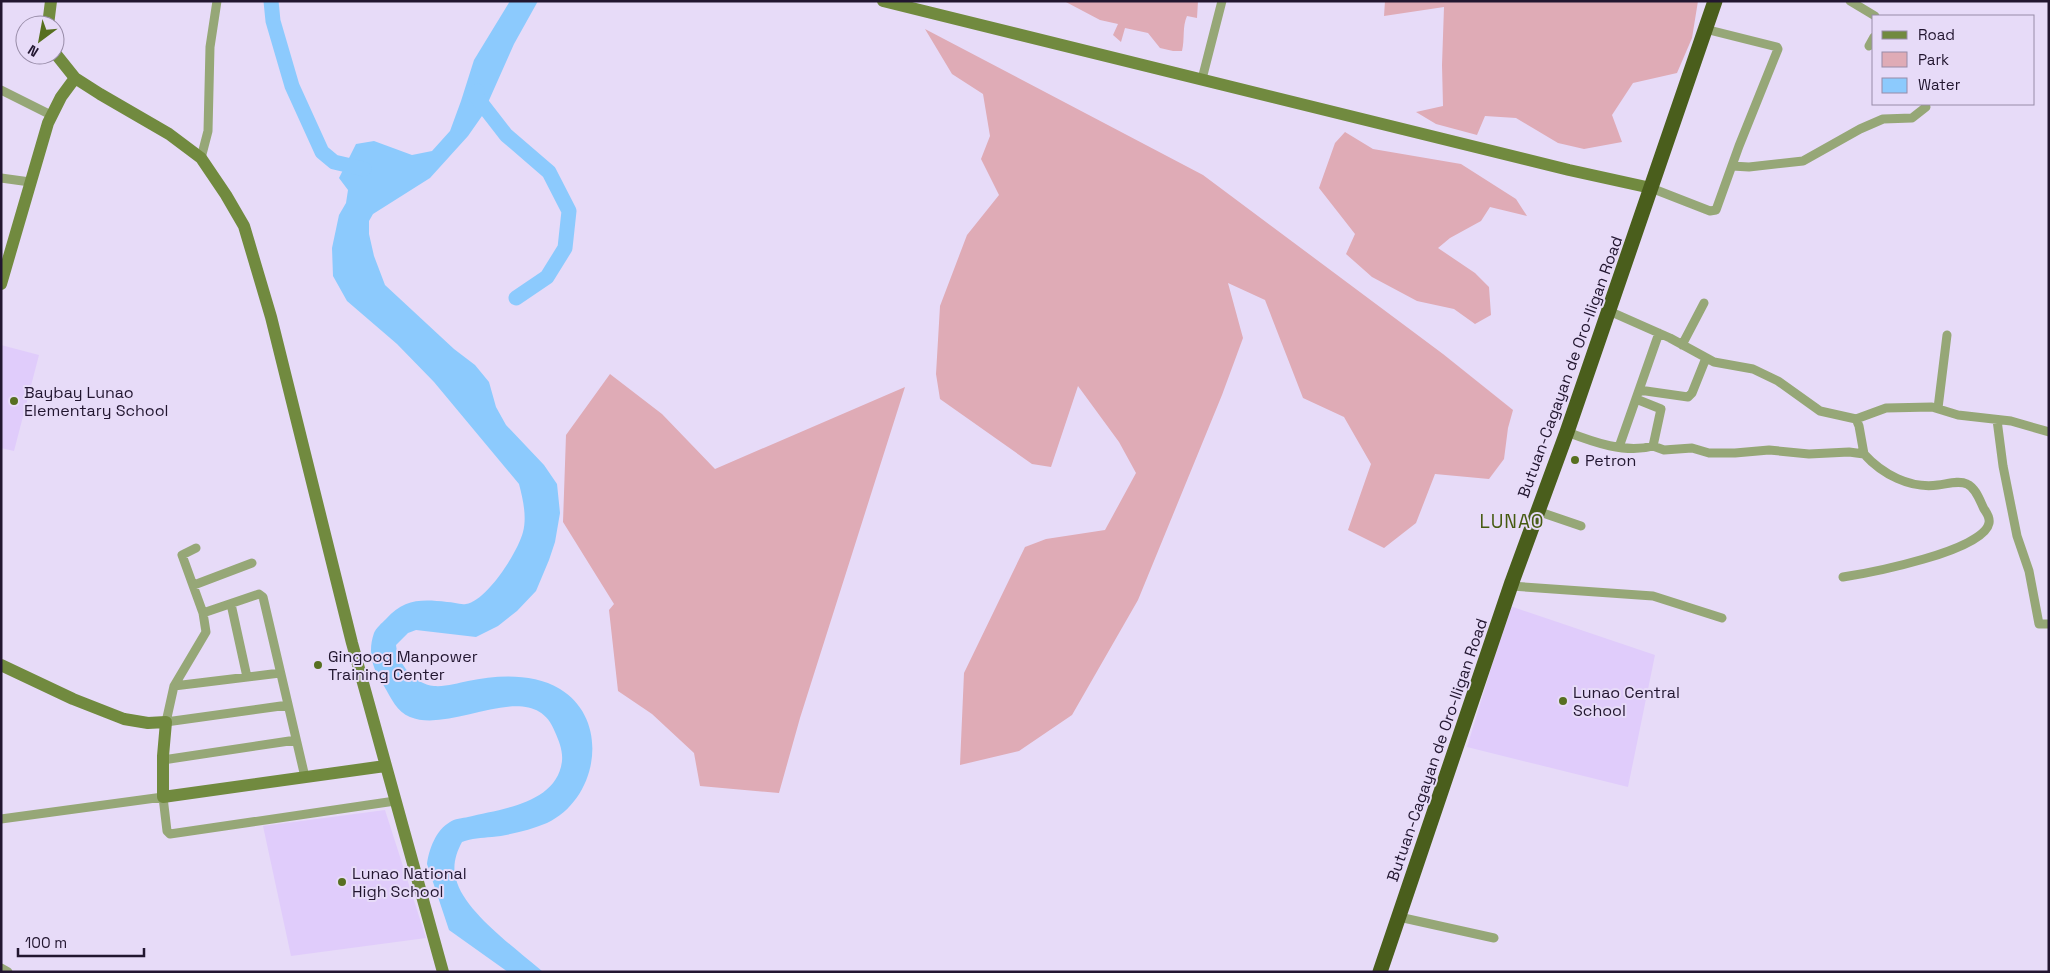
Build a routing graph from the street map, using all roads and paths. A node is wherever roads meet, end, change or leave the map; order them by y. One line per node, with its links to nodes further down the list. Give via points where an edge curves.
1 (51, 1): 7 (street)
2 (217, 1): 18 (street, via 210,47 208,131)
3 (883, 1): 14 (street)
4 (1222, 1): 14 (street)
5 (1714, 1): 9 (highway, Butuan-Cagayan de Oro-Iligan Road)
6 (1850, 1): 8 (street)
7 (49, 15)
8 (1873, 15)
9 (1705, 28): 19 (street, via 1779,48); 22 (highway, Butuan-Cagayan de Oro-Iligan Road)
10 (1872, 41): 11 (street)
11 (1869, 46)
12 (65, 65): 13 (street)
13 (75, 78): 17 (street); 18 (street, via 169,134)
14 (1202, 79): 22 (street)
15 (1, 90): 17 (street)
16 (1926, 107): 19 (street, via 1912,118 1883,119 1860,129 1803,161)
17 (51, 115): 21 (street)
18 (200, 158): 59 (street, via 236,210 252,247)
19 (1732, 166): 22 (street, via 1718,208 1714,211)
20 (1, 178): 21 (street)
21 (30, 182): 23 (street)
22 (1651, 188): 25 (highway, Butuan-Cagayan de Oro-Iligan Road)
23 (1, 284)
24 (1704, 302): 28 (street)
25 (1608, 311): 26 (street); 35 (highway, Butuan-Cagayan de Oro-Iligan Road)
26 (1660, 333): 28 (street); 30 (street)
27 (1947, 335): 32 (street)
28 (1682, 344): 29 (street)
29 (1706, 358): 30 (street, via 1688,397); 33 (street, via 1722,365 1753,369 1778,381 1820,411)
30 (1639, 390): 31 (street)
31 (1636, 400): 37 (street); 38 (street, via 1661,409)
32 (1938, 408): 33 (street, via 1891,407); 34 (street, via 1958,415)
33 (1856, 419): 39 (street)
34 (1997, 420): 36 (street); 50 (street, via 2017,536 2029,571 2039,624)
35 (1568, 432): 37 (street, via 1591,441); 40 (highway, Butuan-Cagayan de Oro-Iligan Road)
36 (2049, 432)
37 (1620, 446): 38 (street, via 1642,449)
38 (1652, 446): 39 (street, via 1664,450 1692,448 1735,453 1769,450 1803,454)
39 (1864, 454): 44 (street, via 1888,474 1907,482 1928,486 1966,484 1973,488 1989,524 1978,537 1951,550)
40 (1537, 511): 41 (street); 46 (highway, Butuan-Cagayan de Oro-Iligan Road)
41 (1581, 526)
42 (196, 548): 45 (street, via 182,555)
43 (252, 563): 45 (street)
44 (1843, 577)
45 (194, 585): 48 (street)
46 (1511, 586): 49 (street, via 1653,596); 64 (highway, Butuan-Cagayan de Oro-Iligan Road)
47 (230, 604): 48 (street); 52 (street, via 259,594 263,597); 53 (street)
48 (203, 612): 54 (street, via 207,628 204,636)
49 (1722, 618)
50 (2049, 624)
51 (1, 665): 56 (street, via 124,719 148,724)
52 (280, 673): 53 (street); 55 (street)
53 (247, 677): 54 (street)
54 (174, 686): 56 (street)
55 (288, 705): 56 (street); 57 (street)
56 (166, 722): 58 (street)
57 (296, 740): 58 (street); 60 (street)
58 (163, 760): 61 (street)
59 (385, 766): 60 (street); 62 (street)
60 (305, 776): 61 (street)
61 (163, 797): 62 (street, via 170,834); 63 (street)
62 (395, 801): 68 (street)
63 (1, 819)
64 (1399, 916): 65 (street); 69 (highway, Butuan-Cagayan de Oro-Iligan Road)
65 (1494, 938)
66 (1, 968): 67 (street)
67 (8, 972)
68 (443, 972)
69 (1380, 972)

